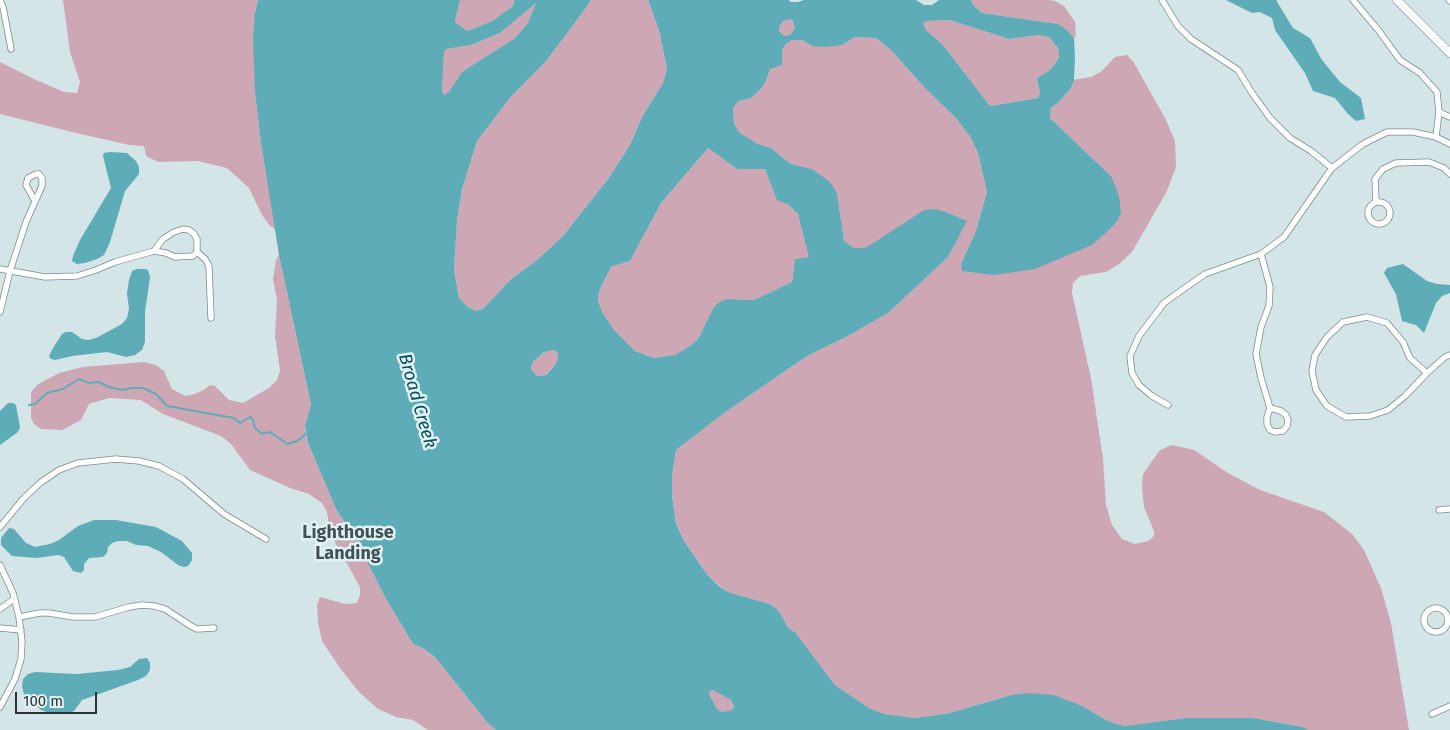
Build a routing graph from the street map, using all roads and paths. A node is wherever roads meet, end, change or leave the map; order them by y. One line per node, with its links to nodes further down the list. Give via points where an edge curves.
1 (0, 0): 5 (street)
2 (1162, 0): 11 (street, via 1190,39 1238,70 1270,118 1290,138)
3 (1353, 0): 7 (street, via 1400,60 1437,92)
4 (1397, 0): 6 (street)
5 (11, 49)
6 (1450, 53)
7 (1439, 112): 8 (street); 9 (street)
8 (1450, 116)
9 (1436, 137): 10 (street); 11 (street, via 1413,132 1387,132 1363,144)
10 (1450, 144)
11 (1332, 168): 17 (street, via 1284,237)
12 (1450, 174): 14 (street, via 1429,162 1396,163 1383,169 1375,179)
13 (34, 201): 19 (street)
14 (1376, 201)
15 (154, 250): 16 (street, via 175,257 193,256); 16 (street, via 163,239 183,229 194,234); 19 (street, via 77,276 45,277)
16 (197, 252): 21 (street, via 209,266)
17 (1261, 254): 24 (street, via 1205,274 1175,294 1139,336 1130,356 1132,373 1139,385); 25 (street, via 1270,287 1270,306 1261,327 1256,354)
18 (0, 269): 19 (street)
19 (10, 272): 20 (street)
20 (0, 312)
21 (211, 318)
22 (1450, 355): 23 (street)
23 (1427, 373): 23 (street, via 1388,410 1370,416 1346,417 1327,406 1316,390 1312,371 1315,355 1327,337 1343,322 1367,317 1387,323 1403,342 1410,358)
24 (1168, 405)
25 (1270, 408): 25 (street, via 1267,417 1270,430 1283,431 1287,426 1286,415)
26 (1450, 509): 27 (street)
27 (1439, 510)
28 (0, 527): 29 (street, via 24,498 59,470 78,463 116,459 159,466 184,479 224,514)
29 (266, 539)
30 (0, 566): 31 (street)
31 (14, 599): 32 (street); 33 (street)
32 (0, 609)
33 (19, 617): 36 (street, via 40,613 96,617 142,605 165,609 197,629); 37 (street)
34 (1449, 617): 34 (street, via 1439,609 1433,609 1426,614 1425,625 1436,632 1444,629)
35 (0, 628): 37 (street)
36 (214, 628)
37 (21, 630): 39 (street, via 21,660)
38 (1450, 706): 40 (street)
39 (0, 707)
40 (1432, 714)

